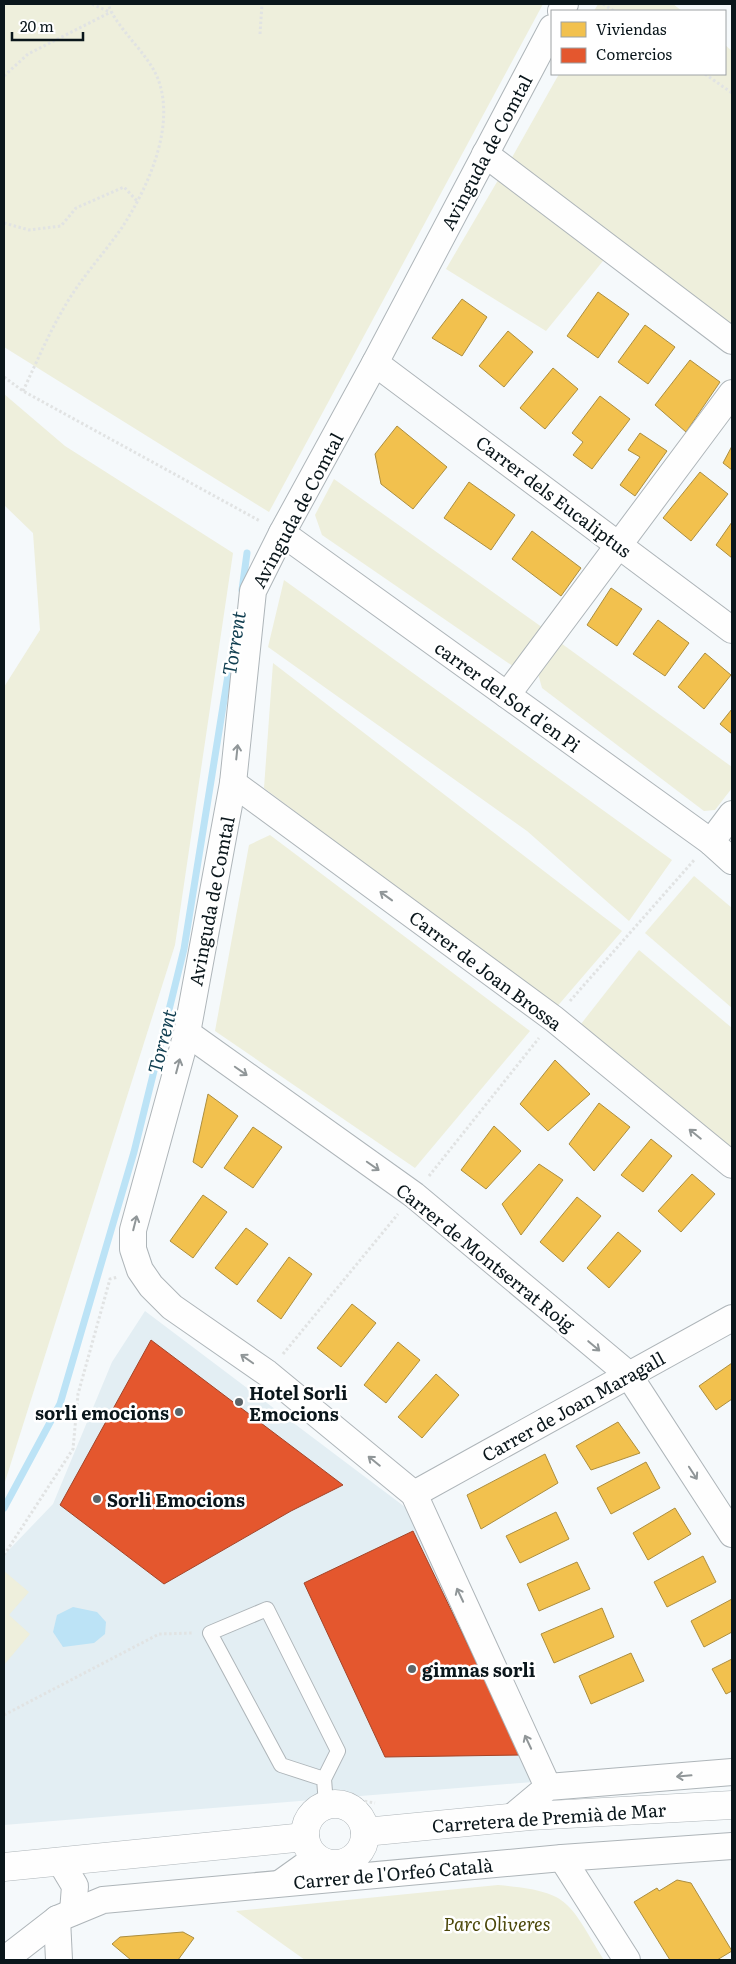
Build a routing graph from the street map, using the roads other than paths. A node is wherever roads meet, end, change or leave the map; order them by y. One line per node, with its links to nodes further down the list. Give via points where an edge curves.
1 (551, 30): 2 (street, Avinguda de Comtal)
2 (484, 154): 3 (street); 4 (street, Avinguda de Comtal)
3 (732, 341)
4 (375, 363): 6 (street, Avinguda de Comtal); 7 (street, Carrer dels Eucaliptus)
5 (732, 393): 7 (street)
6 (282, 533): 9 (street, carrer del Sot d'en Pi); 10 (street, Avinguda de Comtal, one-way to 6, via 253,591)
7 (619, 545): 8 (street, Carrer dels Eucaliptus); 9 (street)
8 (732, 630)
9 (507, 696): 12 (street, carrer del Sot d'en Pi)
10 (233, 783): 14 (street, Avinguda de Comtal); 15 (street, Carrer de Joan Brossa, one-way to 10, via 554,1019)
11 (732, 814): 12 (street)
12 (710, 842): 13 (street, carrer del Sot d'en Pi)
13 (732, 861)
14 (187, 1033): 17 (street, Carrer de Montserrat Roig, one-way to 17, via 414,1195); 18 (street, Avinguda de Comtal, one-way to 14, via 267,1373 172,1307 140,1270 133,1248 133,1230)
15 (732, 1165)
16 (732, 1318): 17 (street, Carrer de Joan Maragall)
17 (628, 1374): 18 (street, Carrer de Joan Maragall); 19 (street, Carrer de Montserrat Roig, one-way to 19)
18 (414, 1494): 21 (street, one-way to 18)
19 (732, 1534)
20 (732, 1772): 21 (street, one-way to 21)
21 (548, 1787): 24 (street)
22 (325, 1792): 22 (lane, via 281,1765 210,1633 267,1609 338,1751); 25 (street, via 360,1816); 27 (street, via 307,1821)
23 (732, 1805): 24 (street, Carretera de Premià de Mar)
24 (511, 1818): 25 (street, Carretera de Premià de Mar)
25 (361, 1844): 27 (street, via 345,1863 331,1864); 31 (street)
26 (732, 1846): 28 (street, Carrer de l'Orfeó Català)
27 (312, 1848): 29 (street); 32 (street, via 303,1867)
28 (562, 1858): 31 (street, Carrer de l'Orfeó Català); 36 (street)
29 (60, 1861): 30 (street); 33 (street, via 75,1886)
30 (4, 1866)
31 (380, 1874): 32 (street, Carrer de l'Orfeó Català)
32 (280, 1884): 33 (street, Carrer de l'Orfeó Català, via 102,1900)
33 (65, 1915): 34 (street, Carrer de l'Orfeó Català); 35 (street)
34 (4, 1960)
35 (59, 1960)
36 (627, 1960)

